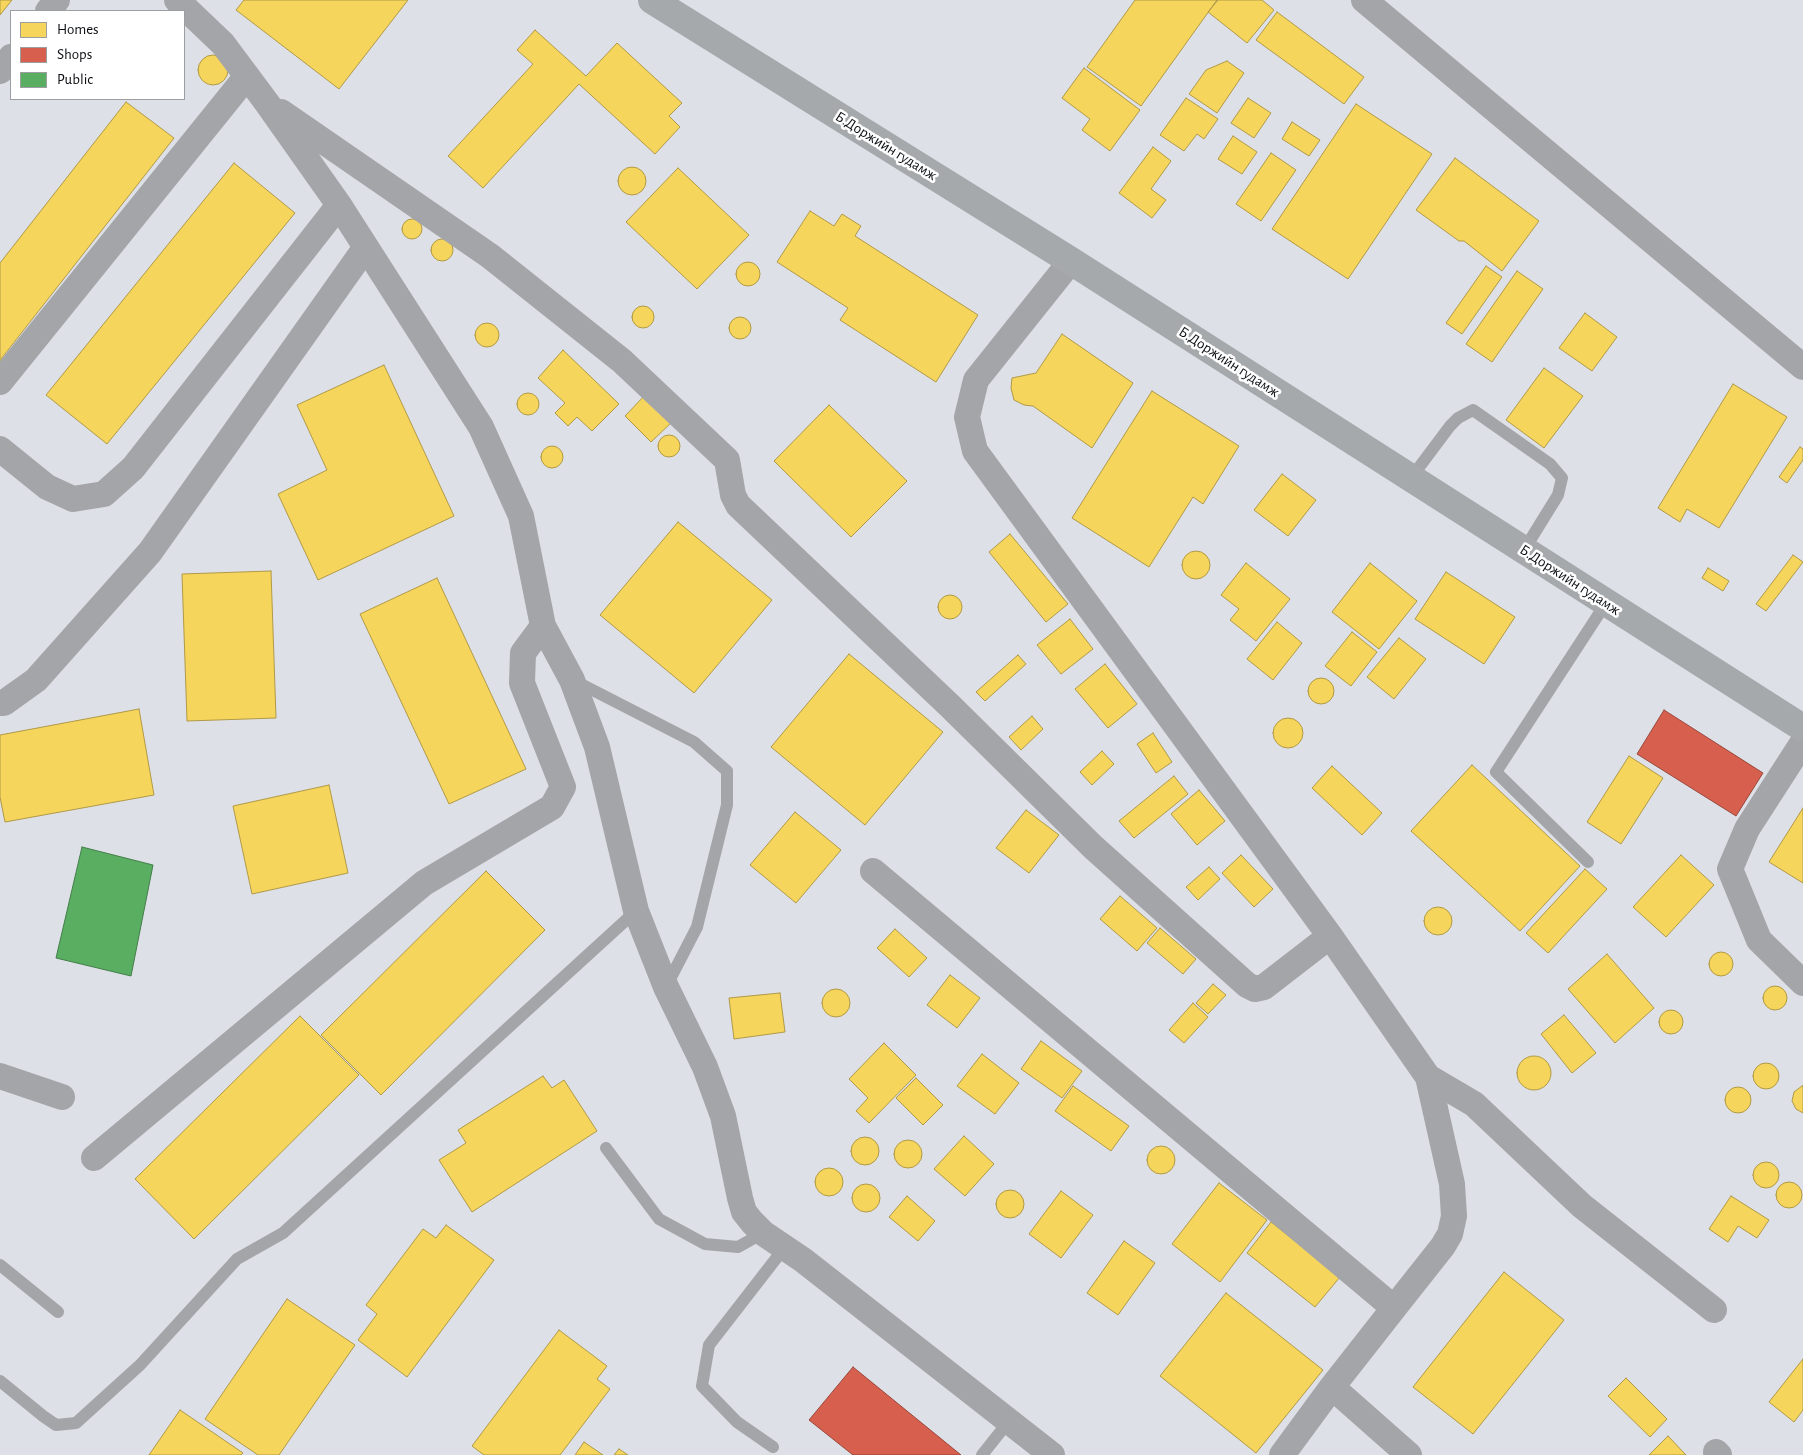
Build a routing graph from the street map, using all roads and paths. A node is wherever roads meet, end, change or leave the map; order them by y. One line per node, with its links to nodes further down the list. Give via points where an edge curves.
1 (57, 0): 5 (street)
2 (177, 0): 8 (street, via 223,44)
3 (652, 0): 12 (main road, Б.Доржийн гудамж)
4 (1364, 0): 13 (street)
5 (49, 10)
6 (10, 58): 7 (street)
7 (0, 71)
8 (247, 76): 9 (street); 14 (street)
9 (267, 103): 10 (street); 27 (street, via 490,256 622,360 727,460 738,505 1093,847 1247,985 1255,989 1264,987)
10 (339, 205): 11 (street); 15 (street, via 134,468 104,494 73,499 47,487)
11 (366, 247): 19 (street, via 481,427 521,516); 21 (street, via 150,552 36,680)
12 (1071, 262): 16 (main road, Б.Доржийн гудамж); 27 (street, via 976,380 967,417 975,451)
13 (1803, 367)
14 (0, 382)
15 (0, 449)
16 (1411, 478): 17 (main road, Б.Доржийн гудамж); 17 (lane, via 1450,426 1473,410 1550,464 1562,478 1558,495)
17 (1524, 550): 18 (main road, Б.Доржийн гудамж)
18 (1606, 603): 22 (main road, Б.Доржийн гудамж); 24 (lane, via 1496,772)
19 (543, 626): 20 (street); 34 (street, via 523,654 522,683 563,787 552,807 424,883)
20 (572, 680): 26 (street, via 597,747); 29 (lane, via 694,742 728,771 727,805 697,927)
21 (0, 703)
22 (1803, 728)
23 (1803, 742): 28 (street, via 1748,829 1730,869 1759,940)
24 (1588, 862)
25 (873, 871): 38 (street)
26 (636, 911): 29 (street); 41 (lane, via 283,1234 237,1259 140,1365 76,1423 56,1425)
27 (1330, 936): 31 (street)
28 (1803, 983)
29 (666, 987): 35 (street, via 705,1067 723,1116 744,1212)
30 (0, 1076): 32 (street)
31 (1428, 1077): 38 (street, via 1452,1184 1454,1216 1443,1246); 39 (street, via 1474,1104 1582,1206)
32 (62, 1097)
33 (606, 1148): 35 (lane, via 659,1219 705,1244 738,1247)
34 (94, 1158)
35 (763, 1233): 36 (street)
36 (785, 1248): 43 (street); 44 (lane, via 709,1345 702,1386 736,1422)
37 (0, 1264): 40 (lane)
38 (1394, 1308): 42 (street)
39 (1714, 1310)
40 (58, 1312)
41 (0, 1381)
42 (1332, 1387): 47 (street); 48 (street)
43 (1009, 1422): 45 (lane); 46 (street)
44 (773, 1447)
45 (982, 1455)
46 (1052, 1455)
47 (1282, 1455)
48 (1409, 1455)

